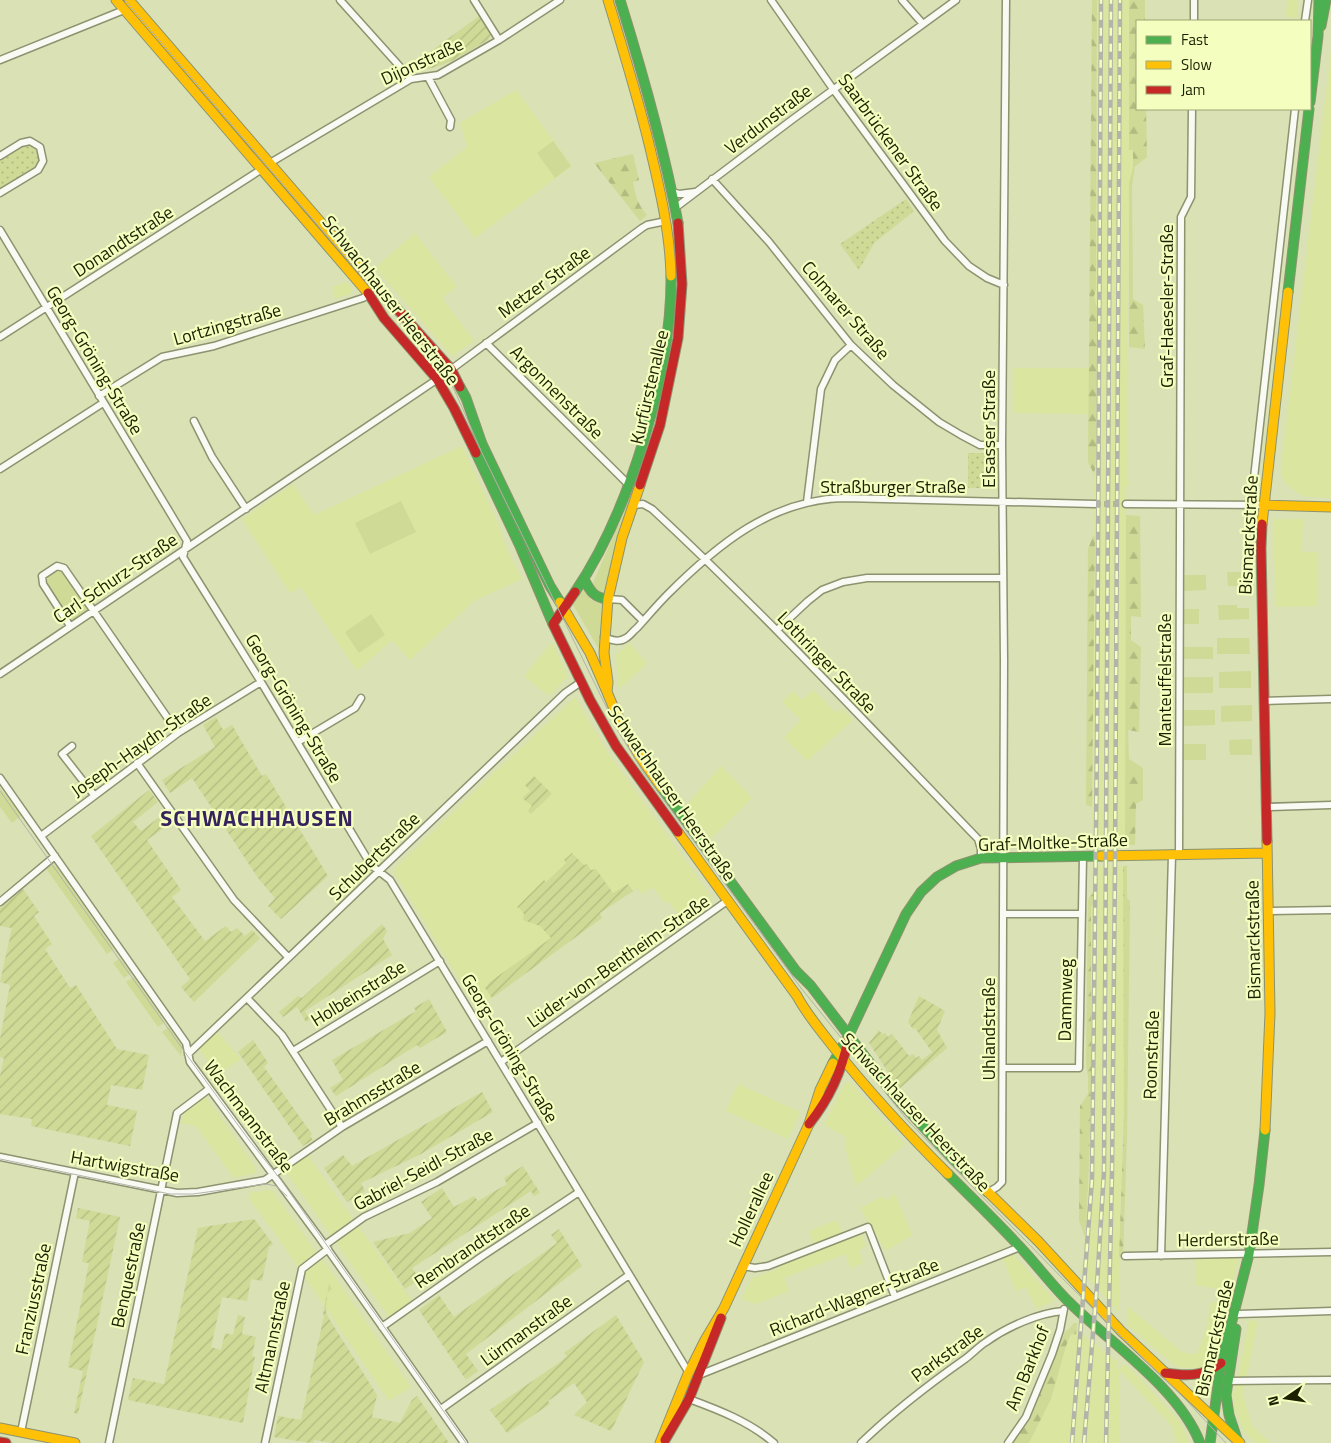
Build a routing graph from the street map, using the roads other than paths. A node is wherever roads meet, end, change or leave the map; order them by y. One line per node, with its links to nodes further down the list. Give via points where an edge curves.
1 (116, 0): 16 (main road, Schwachhauser Heerstraße)
2 (130, 0): 32 (main road, Schwachhauser Heerstraße)
3 (340, 0): 24 (street)
4 (474, 0): 21 (street)
5 (560, 0): 21 (street, Dijonstraße)
6 (608, 0): 39 (main road, Kurfürstenallee, via 633,81)
7 (620, 0): 36 (main road, Kurfürstenallee, via 642,71)
8 (771, 0): 25 (street, Saarbrückener Straße)
9 (902, 0): 19 (street)
10 (956, 0): 19 (street, Verdunstraße)
11 (1006, 0): 41 (street, Elsasser Straße)
12 (1194, 0): 17 (street)
13 (1308, 0): 18 (street)
14 (1319, 0): 20 (main road)
15 (1326, 0): 20 (main road)
16 (124, 10): 22 (street); 33 (main road, Schwachhauser Heerstraße)
17 (1194, 20)
18 (1305, 20)
19 (923, 24): 25 (street, Verdunstraße)
20 (1318, 36): 26 (main road)
21 (499, 40): 23 (street, Dijonstraße, via 438,75)
22 (0, 60)
23 (428, 77): 24 (street, Dijonstraße); 30 (street, via 451,120)
24 (411, 79): 32 (street, Dijonstraße)
25 (833, 89): 34 (street, Verdunstraße); 41 (street, Saarbrückener Straße, via 945,241 969,266)
26 (1311, 94)
27 (1192, 110): 62 (street, Graf-Haeseler-Straße, via 1191,197 1181,217)
28 (1295, 110): 51 (street, Bismarckstraße)
29 (1309, 110): 53 (main road, Bismarckstraße)
30 (450, 126)
31 (0, 156): 35 (street, via 30,141 40,147 43,161 38,170)
32 (270, 163): 47 (main road, Schwachhauser Heerstraße)
33 (262, 169): 42 (main road, Schwachhauser Heerstraße); 43 (street, Donandtstraße)
34 (712, 179): 37 (street, Verdunstraße); 46 (street, Colmarer Straße, via 769,242)
35 (0, 192)
36 (672, 192): 37 (street); 38 (main road, Kurfürstenallee)
37 (695, 192): 38 (street, Verdunstraße)
38 (676, 208): 60 (main road, Kurfürstenallee, via 682,284 678,338 660,425)
39 (666, 221): 45 (street, Metzer Straße, via 642,228); 55 (main road, Kurfürstenallee, via 671,271 665,350 651,415)
40 (0, 230): 43 (street, Georg-Gröning-Straße)
41 (1004, 285): 52 (street, Elsasser Straße)
42 (369, 294): 47 (main road, Schwachhauser Heerstraße, via 384,318); 48 (street, Lortzingstraße, via 214,346 162,357)
43 (46, 307): 44 (street, Donandtstraße); 48 (street, Georg-Gröning-Straße)
44 (0, 336)
45 (486, 343): 47 (street, Metzer Straße); 55 (street, Argonnenstraße)
46 (852, 345): 52 (street, Colmarer Straße, via 892,385 939,422 980,445); 56 (street, via 835,360 821,389)
47 (444, 374): 65 (street, Carl-Schurz-Straße); 71 (main road, Schwachhauser Heerstraße, via 464,393 482,444 550,586); 74 (main road, Schwachhauser Heerstraße, via 454,408)
48 (99, 396): 49 (street, Georg-Gröning-Straße)
49 (103, 403): 54 (street); 66 (street, Georg-Gröning-Straße, via 187,541)
50 (194, 421): 65 (street, via 212,457)
51 (1258, 440): 53 (street, Bismarckstraße); 63 (street, Bismarckstraße)
52 (1002, 445): 57 (street, Elsasser Straße)
53 (1268, 456): 61 (main road, Bismarckstraße)
54 (0, 469)
55 (628, 484): 68 (main road, Kurfürstenallee, via 601,550)
56 (807, 502): 57 (street, Straßburger Straße, via 843,498); 67 (street, Straßburger Straße, via 751,524)
57 (1003, 502): 58 (street, Straßburger Straße); 69 (street, Elsasser Straße)
58 (1095, 504)
59 (1126, 504): 62 (street)
60 (633, 505): 67 (street, Lothringer Straße, via 643,504 652,509); 70 (main road, Kurfürstenallee, via 615,562)
61 (1263, 505): 63 (street); 64 (main road); 84 (main road, Bismarckstraße)
62 (1180, 506): 63 (street); 95 (street, Manteuffelstraße)
63 (1251, 506)
64 (1331, 507)
65 (246, 509): 66 (street, Carl-Schurz-Straße)
66 (185, 550): 72 (street, Carl-Schurz-Straße); 79 (street, Georg-Gröning-Straße, via 183,558)
67 (705, 559): 73 (street, Straßburger Straße); 76 (street, Lothringer Straße)
68 (584, 578): 70 (main road, via 592,595); 71 (main road, Kurfürstenallee)
69 (1003, 578): 76 (street, via 867,578 843,582 822,590); 97 (street, Elsasser Straße)
70 (608, 599): 73 (street, via 622,600); 77 (main road, Kurfürstenallee)
71 (564, 608): 74 (main road, Kurfürstenallee); 81 (main road, Schwachhauser Heerstraße, via 590,653)
72 (93, 610): 75 (street, Carl-Schurz-Straße); 75 (street, via 64,568 57,566 42,576 43,584); 85 (street)
73 (642, 622): 77 (street, Straßburger Straße, via 625,639 614,641)
74 (553, 624): 80 (main road, Schwachhauser Heerstraße)
75 (70, 626): 78 (street, Carl-Schurz-Straße)
76 (777, 630): 99 (street, Lothringer Straße, via 978,839)
77 (604, 637): 81 (main road, Kurfürstenallee)
78 (0, 674)
79 (261, 682): 85 (street, Joseph-Haydn-Straße); 86 (street, Georg-Gröning-Straße)
80 (581, 682): 100 (street, Schubertstraße, via 565,693); 101 (main road, Schwachhauser Heerstraße, via 616,746)
81 (607, 692): 110 (main road, Schwachhauser Heerstraße, via 640,757 796,971)
82 (361, 698): 86 (street, via 354,708)
83 (1331, 699): 84 (street)
84 (1264, 701): 92 (main road, Bismarckstraße)
85 (178, 733): 88 (street, Joseph-Haydn-Straße)
86 (298, 742): 100 (street, Georg-Gröning-Straße, via 371,865)
87 (72, 746): 90 (street, via 62,754)
88 (137, 763): 90 (street, Joseph-Haydn-Straße); 107 (street, via 234,900)
89 (0, 778): 93 (street, Wachmannstraße)
90 (94, 795): 93 (street, Joseph-Haydn-Straße)
91 (1331, 805): 92 (street)
92 (1266, 807): 94 (main road, Bismarckstraße)
93 (41, 836): 96 (street, Wachmannstraße)
94 (1267, 853): 95 (main road, Graf-Moltke-Straße); 104 (main road, Bismarckstraße)
95 (1175, 855): 98 (main road, Graf-Moltke-Straße); 133 (street, Roonstraße)
96 (55, 856): 102 (street); 114 (street, Wachmannstraße, via 186,1043)
97 (1004, 857): 98 (main road, Graf-Moltke-Straße); 99 (main road, Graf-Moltke-Straße); 105 (street, Uhlandstraße)
98 (1083, 857): 106 (street, Dammweg)
99 (981, 858): 110 (main road, Graf-Moltke-Straße, via 946,870 928,882 916,896)
100 (380, 872): 107 (street, Schubertstraße); 108 (street, Georg-Gröning-Straße, via 390,880)
101 (727, 901): 113 (main road, Schwachhauser Heerstraße); 115 (street, Lüder-von-Bentheim-Straße)
102 (0, 902)
103 (1331, 910): 104 (street)
104 (1268, 911): 131 (main road, Bismarckstraße, via 1270,1038 1267,1098)
105 (1004, 914): 106 (street); 117 (street, Uhlandstraße)
106 (1082, 914): 117 (street, Dammweg, via 1079,1068)
107 (288, 957): 109 (street, Schubertstraße)
108 (440, 960): 111 (street, Georg-Gröning-Straße); 112 (street, Holbeinstraße)
109 (247, 998): 112 (street); 114 (street, Schubertstraße)
110 (849, 1035): 113 (main road, Hollerallee); 116 (main road, Hollerallee); 127 (main road, Schwachhauser Heerstraße, via 911,1114)
111 (488, 1041): 115 (street, Georg-Gröning-Straße); 121 (street, Brahmsstraße)
112 (293, 1051): 121 (street)
113 (838, 1053): 116 (main road, Schwachhauser Heerstraße); 120 (main road, Hollerallee, via 816,1099)
114 (188, 1054): 118 (street, Wachmannstraße)
115 (501, 1062): 119 (street, Georg-Gröning-Straße)
116 (845, 1062): 120 (main road, Hollerallee, via 818,1114); 129 (main road, Schwachhauser Heerstraße, via 912,1137)
117 (1003, 1068): 127 (street, Uhlandstraße, via 1002,1182)
118 (209, 1089): 124 (street, Wachmannstraße); 125 (street, Benquestraße, via 177,1113)
119 (538, 1123): 126 (street, Georg-Gröning-Straße); 128 (street, Gabriel-Seidl-Straße, via 437,1182 364,1217)
120 (809, 1124): 134 (main road, Hollerallee)
121 (342, 1127): 124 (street, Brahmsstraße)
122 (0, 1157): 123 (street, Hartwigstraße)
123 (75, 1172): 125 (street, Hartwigstraße); 152 (street, Franziusstraße)
124 (274, 1174): 125 (street, Hartwigstraße, via 262,1182 198,1192); 128 (street, Wachmannstraße)
125 (161, 1190): 157 (street, Benquestraße)
126 (579, 1192): 135 (street, Georg-Gröning-Straße); 141 (street, Rembrandtstraße)
127 (987, 1193): 143 (main road, Schwachhauser Heerstraße, via 1121,1331)
128 (326, 1247): 141 (street, Wachmannstraße); 158 (street, Altmannstraße, via 302,1269)
129 (1020, 1248): 136 (street, Richard-Wagner-Straße); 137 (main road, Schwachhauser Heerstraße)
130 (1331, 1252): 131 (street, Herderstraße)
131 (1249, 1254): 133 (street, Herderstraße); 139 (main road, Bismarckstraße)
132 (1125, 1256): 133 (street, Herderstraße)
133 (1161, 1256)
134 (743, 1266): 136 (street, via 768,1266 868,1227); 138 (main road, Hollerallee)
135 (629, 1275): 144 (street, Georg-Gröning-Straße); 149 (street, Lürmanstraße)
136 (895, 1297): 145 (street, Richard-Wagner-Straße)
137 (1066, 1307): 162 (street, Parkstraße, via 1026,1320 986,1342 929,1384); 163 (street, Am Barkhof, via 1026,1417); 164 (main road, Schwachhauser Heerstraße, via 1179,1405)
138 (724, 1308): 144 (main road, Hollerallee); 145 (main road, Hollerallee)
139 (1238, 1309): 140 (street); 142 (main road, Bismarckstraße); 147 (main road)
140 (1331, 1311)
141 (382, 1327): 149 (street, Wachmannstraße)
142 (1221, 1364): 143 (main road, via 1201,1375); 150 (main road, Bismarckstraße)
143 (1166, 1372): 150 (main road, Schwachhauser Heerstraße)
144 (689, 1373): 160 (main road, Hollerallee)
145 (699, 1375): 148 (main road, Hollerallee)
146 (1331, 1380): 147 (street)
147 (1229, 1381): 153 (main road, via 1226,1404)
148 (689, 1399): 160 (main road, Hollerallee); 161 (street, via 726,1413)
149 (441, 1409): 159 (street, Wachmannstraße)
150 (1213, 1419): 153 (main road, Schwachhauser Heerstraße); 165 (main road, Bismarckstraße)
151 (0, 1428): 152 (main road)
152 (20, 1432): 156 (main road)
153 (1239, 1441)
154 (0, 1442): 155 (main road)
155 (6, 1443)
156 (75, 1443)
157 (109, 1443)
158 (265, 1443)
159 (464, 1443)
160 (661, 1443)
161 (774, 1443)
162 (861, 1443)
163 (1008, 1443)
164 (1200, 1443)
165 (1210, 1443)

